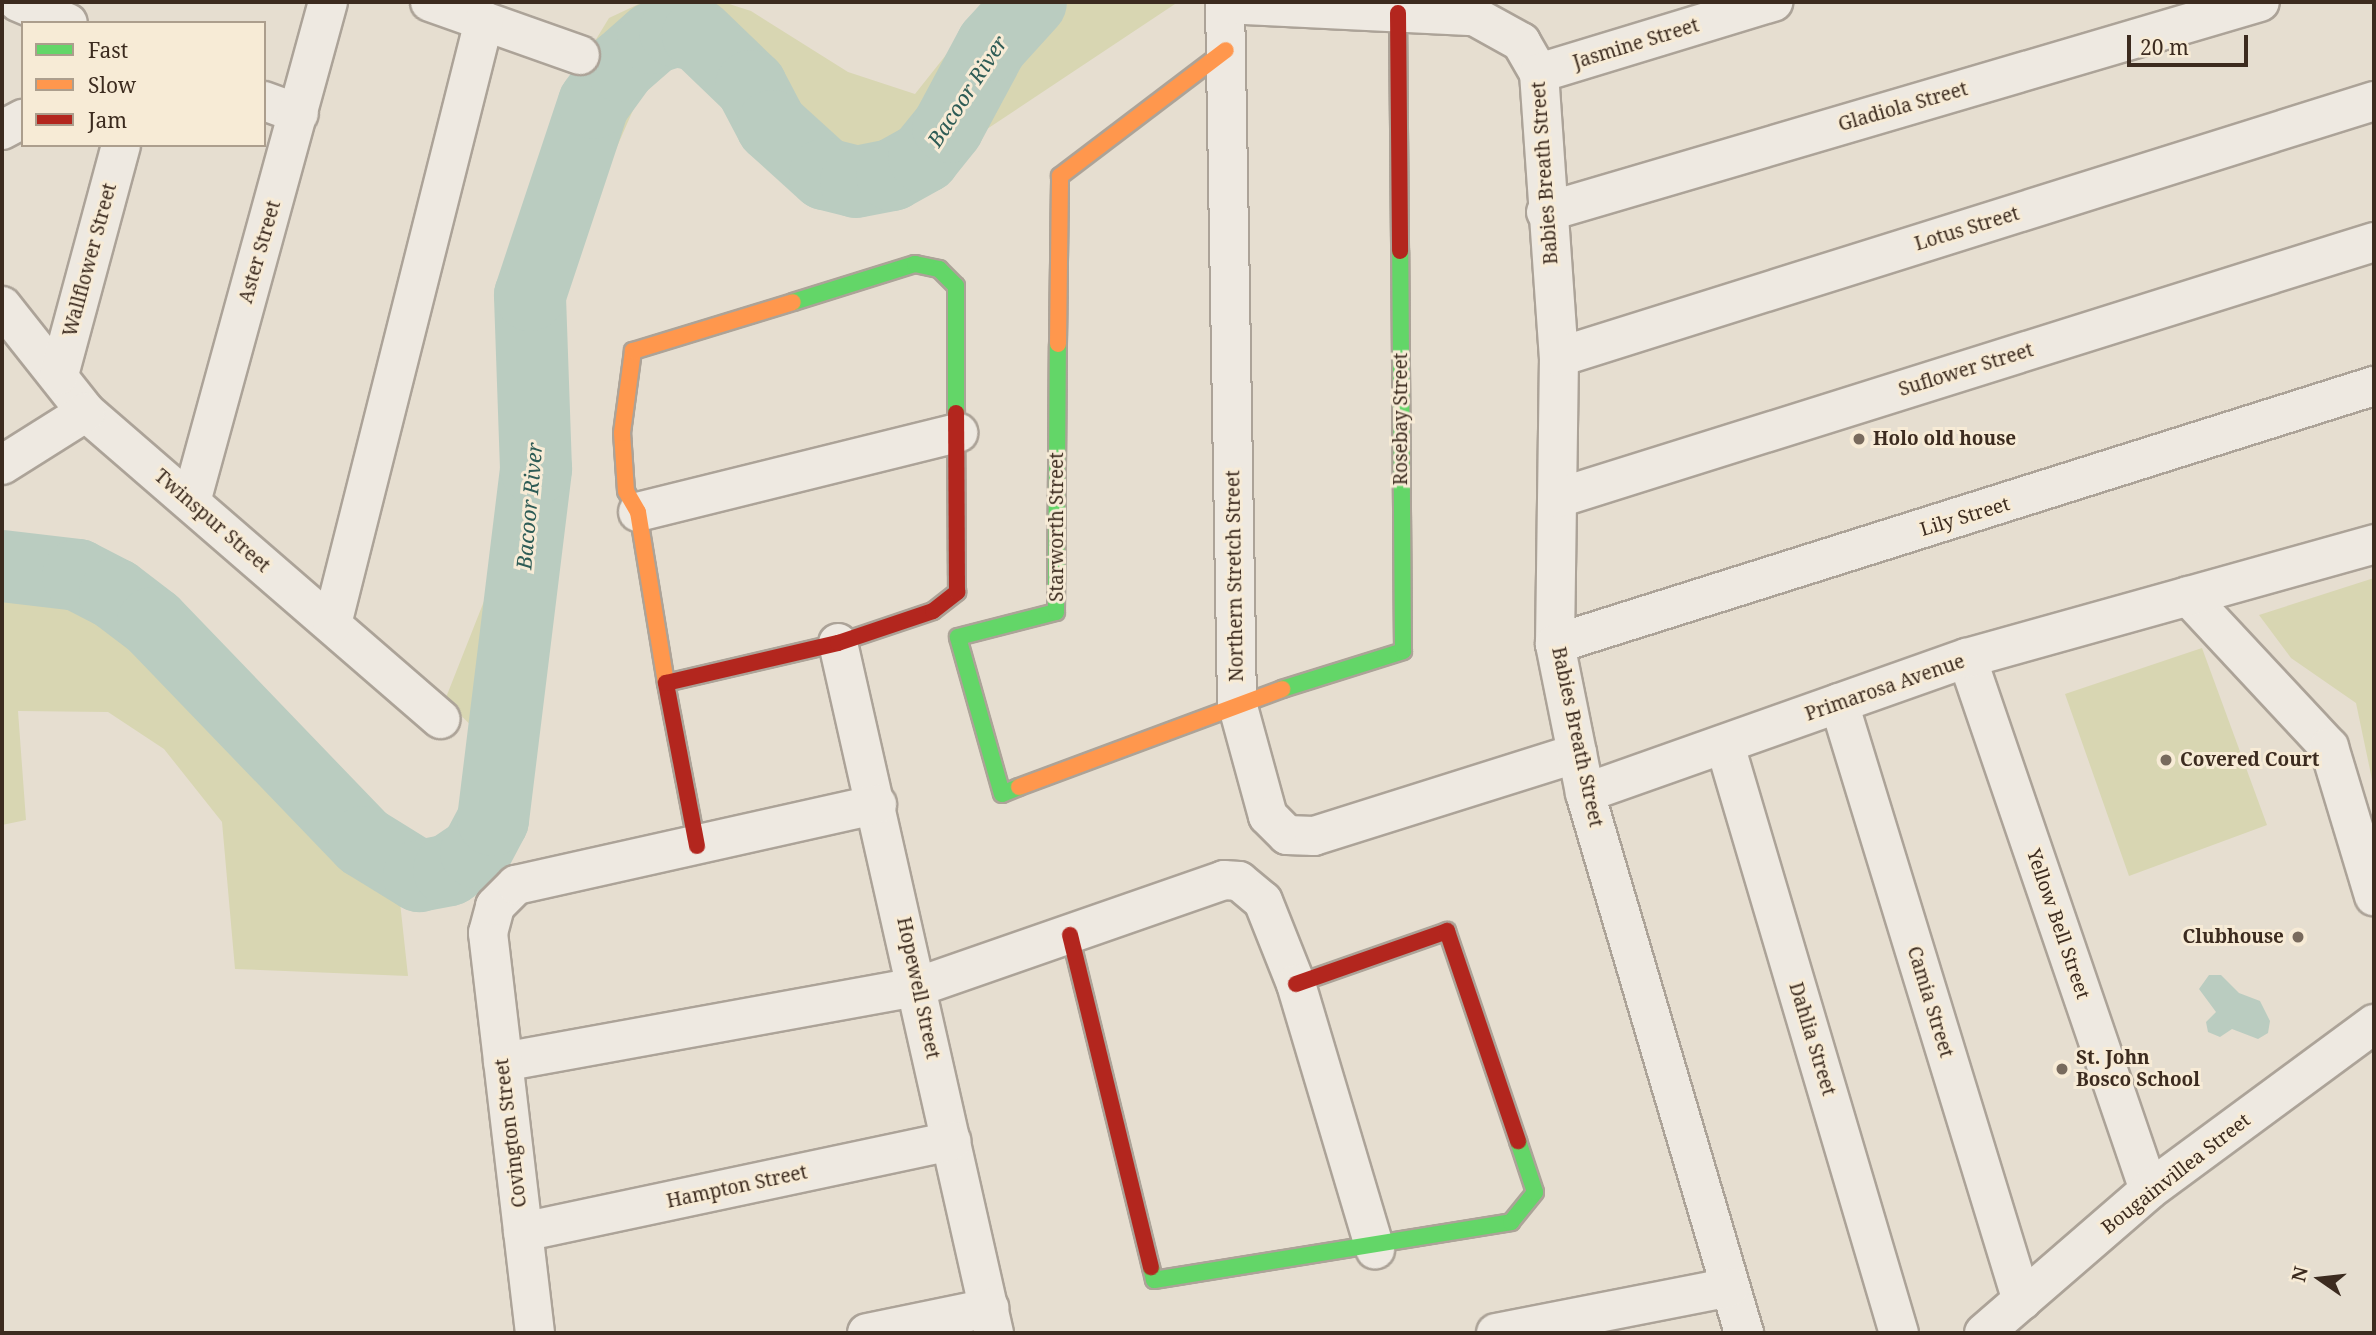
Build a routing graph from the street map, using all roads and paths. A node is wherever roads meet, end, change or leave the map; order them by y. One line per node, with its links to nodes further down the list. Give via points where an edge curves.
1 (18, 2): 8 (street)
2 (328, 2): 15 (street, Aster Street)
3 (430, 2): 9 (street)
4 (1773, 2): 12 (street, Jasmine Street)
5 (2260, 2): 19 (street, Gladiola Street)
6 (1225, 3): 7 (street); 10 (street, Northern Stretch Street)
7 (1398, 13): 12 (street, via 1474,16); 38 (street, Rosebay Street, via 1403,651)
8 (63, 21)
9 (484, 21): 11 (street); 33 (street)
10 (1226, 50): 38 (street, Northern Stretch Street); 38 (street, Starworth Street, via 1060,176 1056,612 958,637 1002,794)
11 (580, 55)
12 (1530, 58): 19 (street, Babies Breath Street)
13 (2374, 101): 22 (street, Lotus Street)
14 (266, 102): 15 (street)
15 (299, 114): 29 (street, Aster Street)
16 (21, 120): 17 (street)
17 (2, 130)
18 (120, 147): 23 (street, Wallflower Street)
19 (1546, 212): 22 (street, Babies Breath Street)
20 (2374, 242): 28 (street, Suflower Street)
21 (2, 306): 23 (street, Twinspur Street)
22 (1559, 357): 28 (street, Babies Breath Street)
23 (59, 375): 25 (street, Twinspur Street)
24 (2374, 386): 35 (street, Lily Street)
25 (86, 412): 27 (street); 29 (street, Twinspur Street)
26 (958, 433): 30 (street); 30 (street, via 956,286 939,269 915,264 633,351 622,433 626,491); 34 (street, via 957,592 933,611)
27 (2, 465)
28 (1558, 498): 35 (street, Babies Breath Street)
29 (191, 502): 33 (street, Twinspur Street)
30 (638, 512): 37 (street)
31 (2374, 544): 32 (street, Primarosa Avenue)
32 (2188, 596): 36 (street, Primarosa Avenue); 46 (street, via 2329,747)
33 (332, 624): 40 (street, Twinspur Street)
34 (838, 643): 37 (street); 44 (street, Hopewell Street)
35 (1555, 644): 42 (street, Babies Breath Street)
36 (1967, 658): 39 (street, Primarosa Avenue); 53 (street, Yellow Bell Street)
37 (666, 683): 45 (street)
38 (1237, 703): 42 (street, Northern Stretch Street, via 1268,816 1297,838)
39 (1839, 704): 41 (street, Primarosa Avenue); 57 (street, Camia Street)
40 (441, 719)
41 (1725, 745): 43 (street, Primarosa Avenue); 63 (street, Dahlia Street)
42 (1577, 753): 43 (street, Babies Breath Street)
43 (1585, 793): 56 (street, Babies Breath Street)
44 (877, 804): 45 (street); 49 (street, Hopewell Street)
45 (697, 846): 51 (street, Covington Street, via 516,885 495,906 488,933)
46 (2374, 896)
47 (1070, 935): 48 (street, via 1224,880 1239,881 1263,901); 49 (street); 55 (street, via 1154,1280)
48 (1296, 984): 55 (street); 55 (street, via 1447,931 1535,1192 1511,1222)
49 (918, 987): 51 (street); 52 (street, Hopewell Street)
50 (2374, 1024): 53 (street, Bougainvillea Street)
51 (503, 1062): 54 (street, Covington Street)
52 (951, 1141): 54 (street, Hampton Street); 58 (street, Hopewell Street)
53 (2149, 1190): 57 (street, Bougainvillea Street)
54 (523, 1232): 59 (street, Covington Street)
55 (1375, 1249)
56 (1730, 1287): 61 (street); 62 (street, Babies Breath Street)
57 (2022, 1301): 64 (street, Bougainvillea Street)
58 (991, 1321): 60 (street)
59 (536, 1333)
60 (867, 1333)
61 (1496, 1333)
62 (1744, 1333)
63 (1899, 1333)
64 (1984, 1333)

